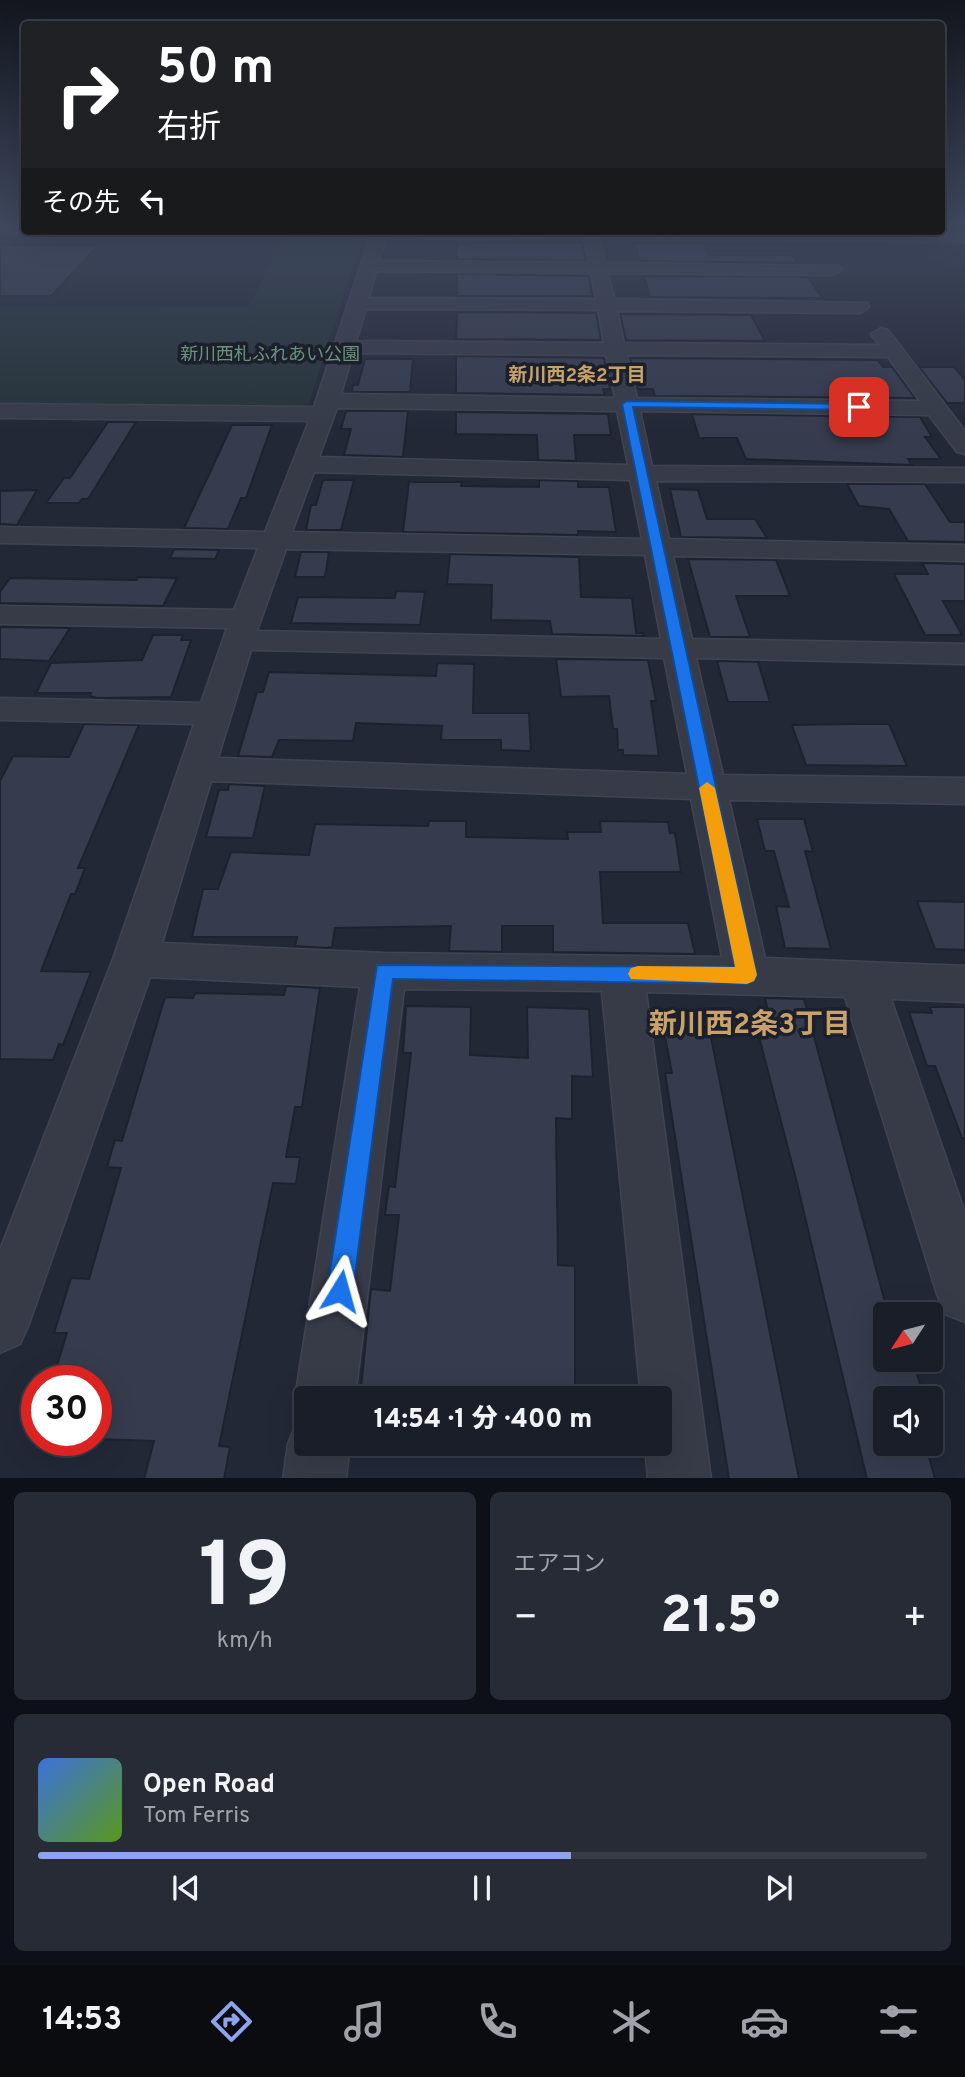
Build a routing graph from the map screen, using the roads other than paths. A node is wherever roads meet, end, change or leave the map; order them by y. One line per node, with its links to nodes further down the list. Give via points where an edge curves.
1 (361, 294): 4 (street)
2 (603, 294): 5 (street)
3 (850, 294): 6 (street)
4 (358, 303): 5 (street); 7 (street)
5 (606, 306): 6 (street); 8 (street)
6 (860, 307): 9 (street)
7 (347, 347): 8 (street); 11 (street)
8 (615, 348): 9 (street); 10 (street)
9 (894, 351): 12 (street)
10 (627, 404): 11 (street); 12 (street); 16 (street)
11 (326, 408): 13 (street); 15 (street)
12 (936, 408): 14 (street)
13 (1, 412)
14 (965, 447)
15 (304, 464): 16 (street); 19 (street)
16 (641, 473): 17 (street); 20 (street)
17 (965, 475)
18 (0, 535): 19 (street)
19 (275, 542): 20 (street); 23 (street)
20 (657, 548): 21 (street); 24 (street)
21 (965, 553)
22 (0, 615): 23 (street)
23 (242, 629): 24 (street); 27 (street)
24 (678, 650): 25 (street); 29 (street)
25 (965, 654)
26 (0, 709): 27 (street)
27 (215, 714): 28 (street)
28 (197, 769): 29 (street); 31 (street)
29 (707, 787): 30 (street); 34 (street)
30 (965, 791)
31 (135, 959): 32 (street); 38 (street)
32 (384, 971): 33 (street); 39 (street)
33 (622, 973): 34 (street); 42 (street)
34 (747, 975): 35 (street)
35 (862, 980): 36 (street); 37 (street)
36 (965, 984)
37 (965, 1294)
38 (0, 1324)
39 (327, 1386)
40 (317, 1456): 41 (street)
41 (314, 1478)
42 (680, 1478)

